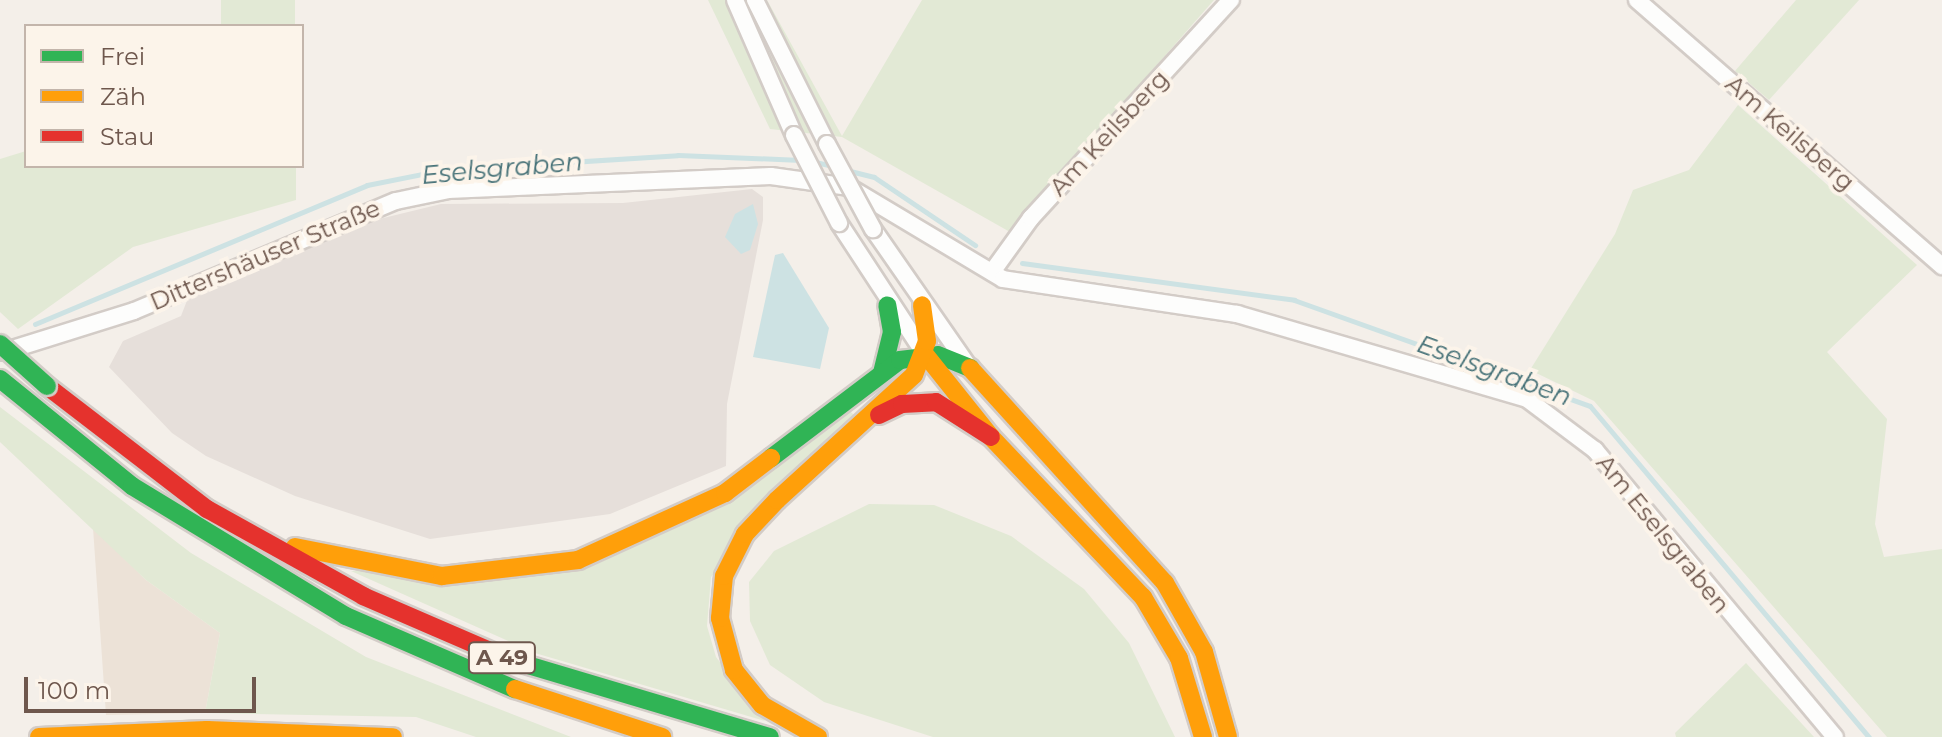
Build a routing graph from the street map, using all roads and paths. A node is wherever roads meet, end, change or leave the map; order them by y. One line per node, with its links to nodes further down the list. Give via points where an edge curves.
1 (735, 0): 7 (street, bridge, via 794,135)
2 (755, 0): 8 (street, bridge, via 873,229)
3 (1231, 0): 6 (street, Am Keilsberg, via 1031,218)
4 (1637, 0): 5 (street, Am Keilsberg)
5 (1942, 266)
6 (992, 272): 10 (street, Dittershäuser Straße, via 835,185 771,176 448,190 384,205 134,311); 27 (street, Am Eselsgraben, via 1016,281 1237,314 1527,399 1595,450)
7 (887, 305): 11 (street); 13 (main road, via 892,332)
8 (922, 305): 11 (main road); 12 (street)
9 (0, 344): 17 (main road, A 49, bridge, via 47,386)
10 (0, 353)
11 (924, 353): 12 (main road); 13 (main road); 15 (main road, via 914,375); 16 (main road)
12 (970, 368): 26 (main road, via 1165,583 1204,652)
13 (882, 373): 17 (main road, via 774,460 704,505 578,560 518,572 431,575)
14 (0, 379): 18 (main road, A 49, via 132,486 272,576 435,657)
15 (861, 425): 16 (main road, via 927,401); 24 (main road, via 745,534 721,590 724,645 741,682 774,715)
16 (991, 437): 25 (main road, via 1157,616 1189,682)
17 (252, 535): 23 (main road, A 49, via 363,596 498,656 622,700)
18 (608, 721): 21 (main road); 22 (main road, A 49)
19 (39, 737): 20 (main road, via 369,732)
20 (393, 737)
21 (631, 737)
22 (662, 737)
23 (770, 737)
24 (818, 737)
25 (1203, 737)
26 (1228, 737)
27 (1835, 737)

